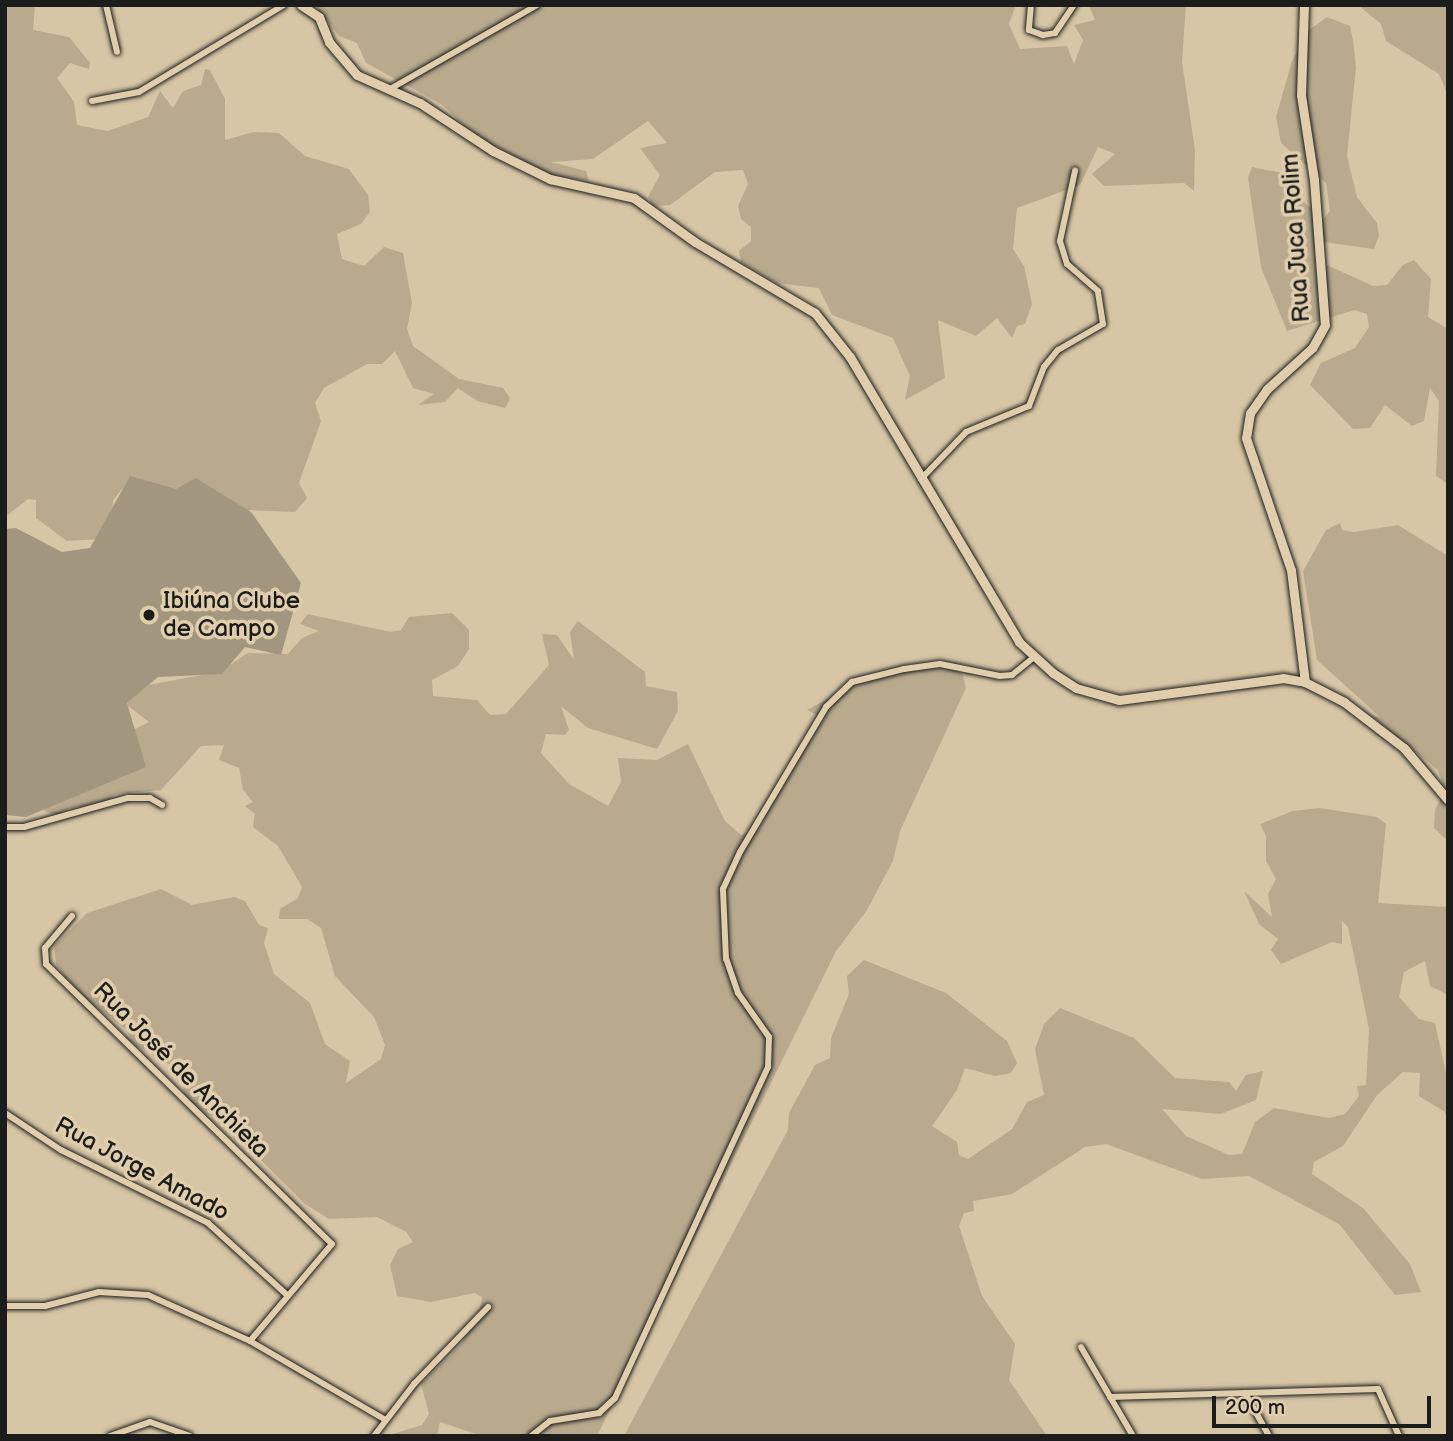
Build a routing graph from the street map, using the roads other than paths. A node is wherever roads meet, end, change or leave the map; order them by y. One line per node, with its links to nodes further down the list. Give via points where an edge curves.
1 (106, 5): 8 (street)
2 (284, 5): 10 (street, via 139,92)
3 (301, 5): 9 (street, via 319,17 340,60 357,75)
4 (537, 5): 9 (street)
5 (1031, 5): 6 (street, via 1029,30 1043,35 1055,33)
6 (1074, 5)
7 (1304, 5): 14 (street, Rua Juca Rolim, via 1301,95 1314,180 1325,325 1312,348 1267,389 1250,413 1246,438 1291,570)
8 (117, 52)
9 (390, 89): 12 (street, via 550,179 635,198 695,242 815,313 850,357)
10 (92, 101)
11 (1075, 171): 12 (street, via 1060,241 1067,264 1098,291 1103,324 1058,350 1044,368 1029,406 966,432)
12 (921, 479): 13 (street)
13 (1033, 658): 14 (street, via 1076,688 1119,700 1283,678); 31 (street, via 1012,675 940,664 904,669 852,682 826,707 723,889 721,932 729,969 738,993 769,1037 768,1067 615,1398 599,1413 550,1421)
14 (1305, 682): 15 (street, via 1344,702 1404,748)
15 (1448, 800)
16 (162, 805): 17 (street, via 150,798 128,799 24,827)
17 (5, 827)
18 (72, 916): 20 (street, Rua José de Anchieta, via 45,948 46,964 332,1244)
19 (5, 1113): 20 (street, Rua Jorge Amado, via 61,1150 208,1223)
20 (286, 1294): 23 (street)
21 (5, 1306): 23 (street, via 46,1306 127,1291 171,1304)
22 (488, 1307): 27 (street)
23 (250, 1341): 27 (street)
24 (1081, 1347): 26 (street)
25 (1245, 1393): 26 (street); 33 (street); 34 (street, via 1383,1392)
26 (1110, 1397): 32 (street)
27 (384, 1419): 30 (street)
28 (110, 1436): 29 (street, via 150,1422)
29 (190, 1436)
30 (374, 1436)
31 (531, 1436)
32 (1133, 1436)
33 (1269, 1436)
34 (1399, 1436)

